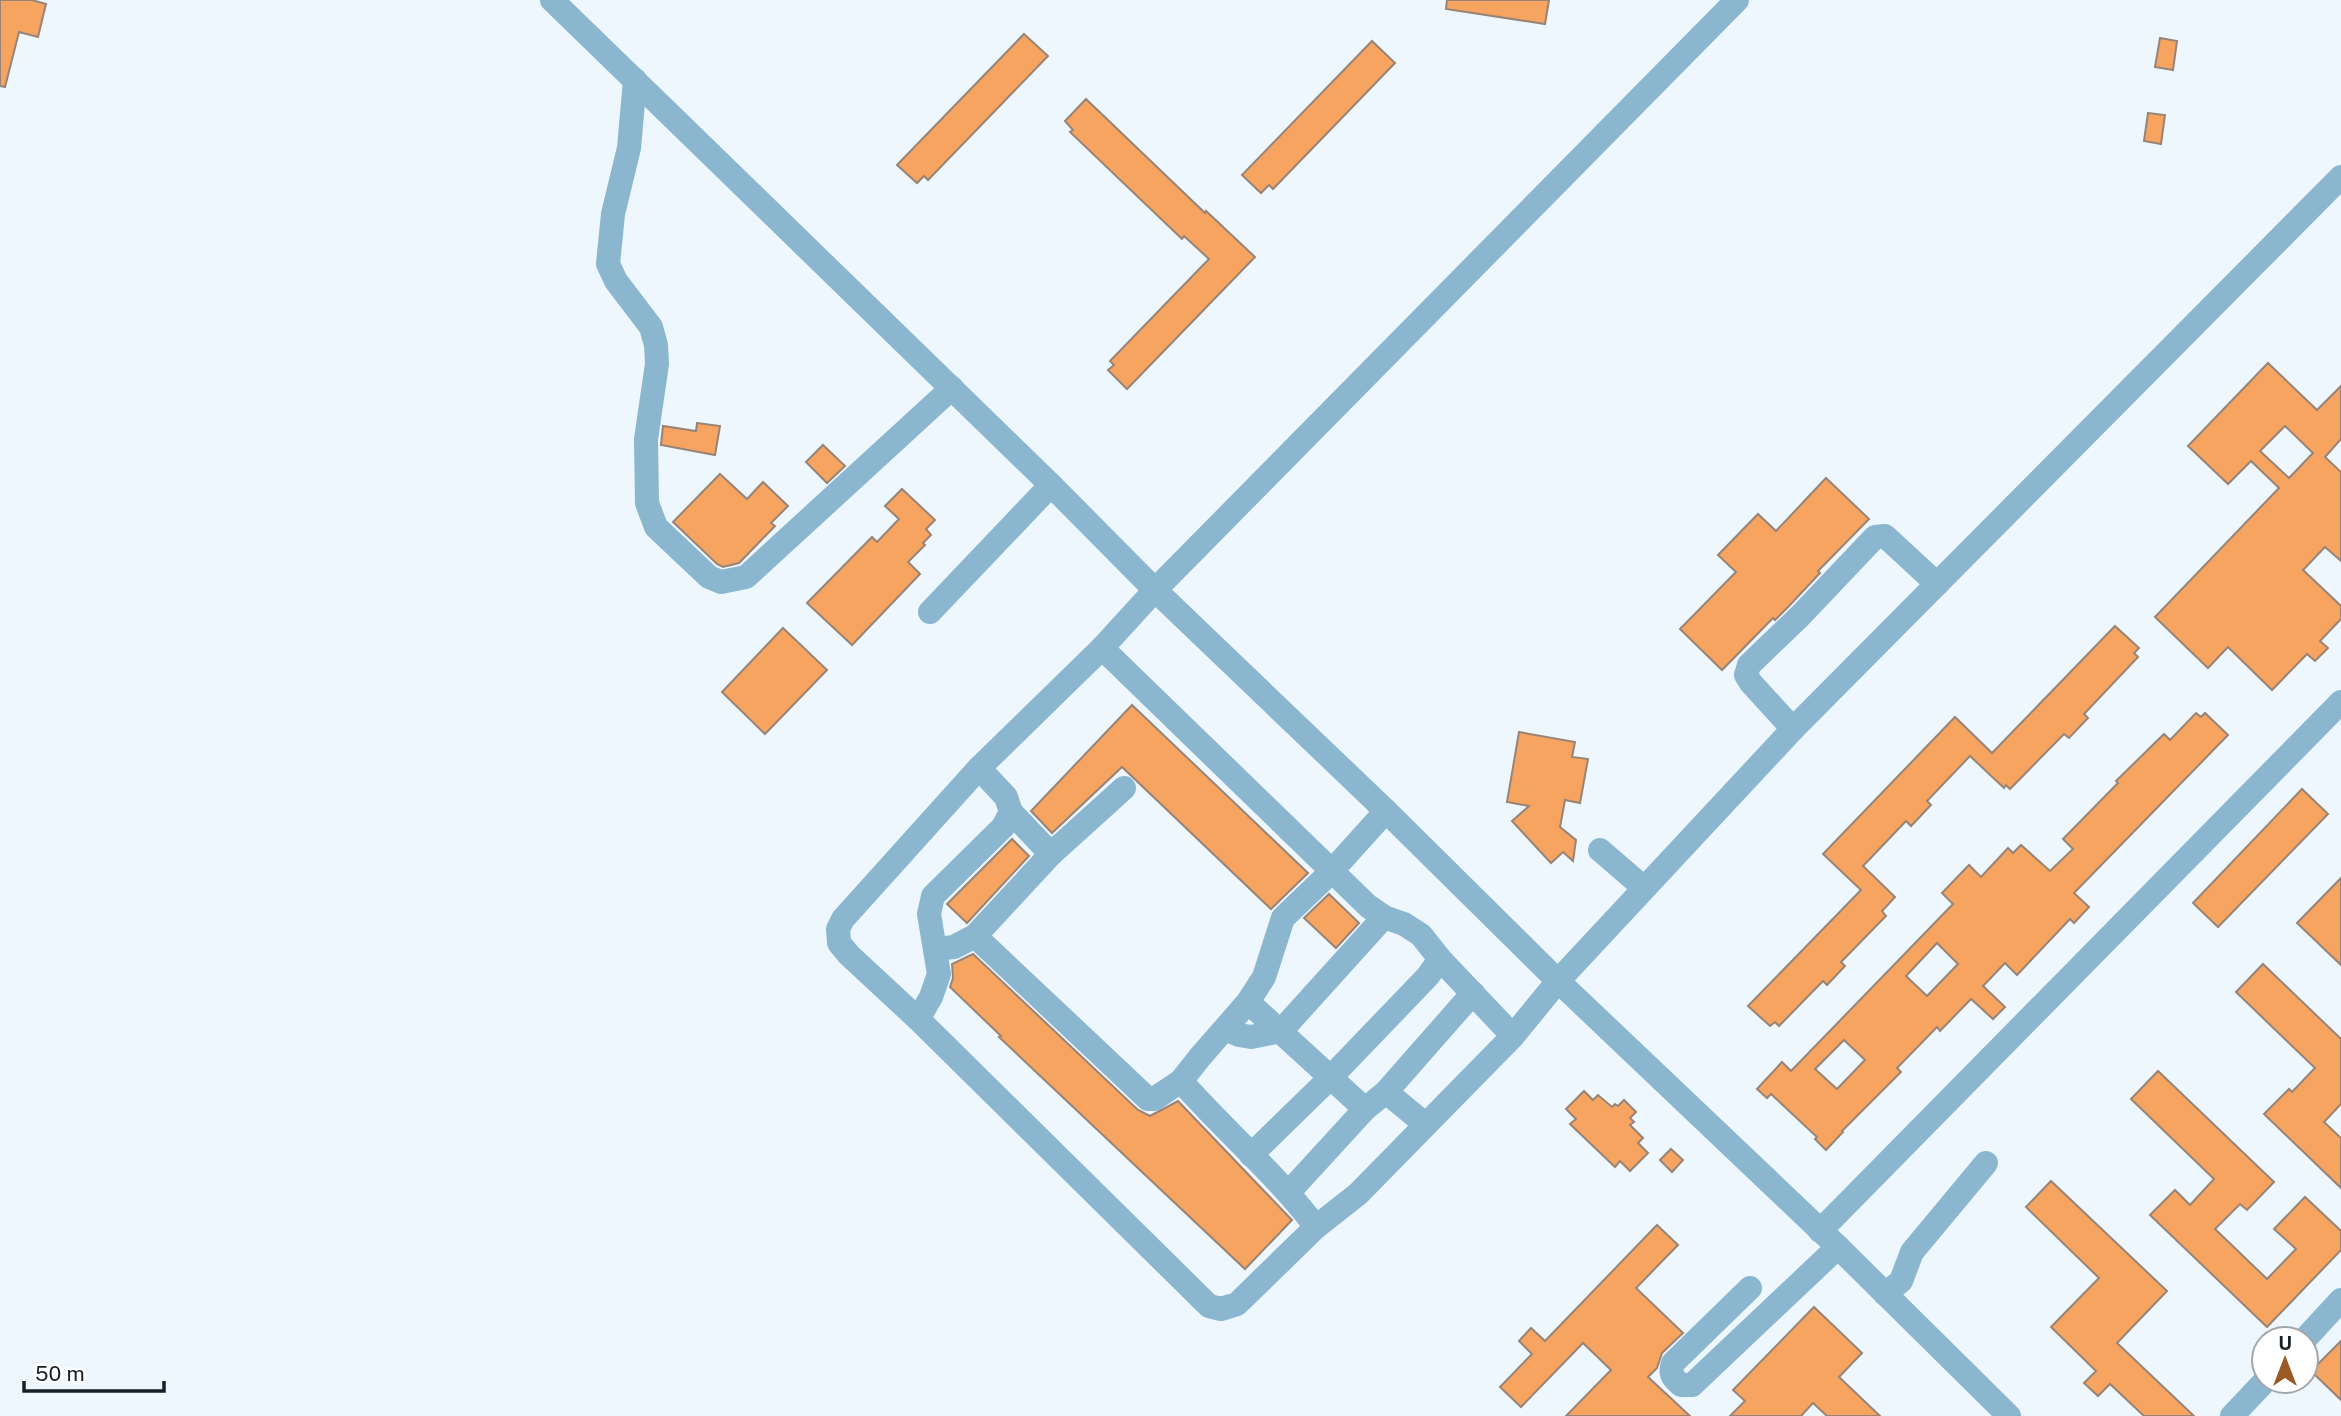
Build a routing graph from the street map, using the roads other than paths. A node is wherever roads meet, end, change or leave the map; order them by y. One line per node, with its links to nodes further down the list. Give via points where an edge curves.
1 (552, 0): 3 (lane)
2 (1737, 0): 8 (lane)
3 (635, 80): 5 (lane); 5 (lane, via 629,148 613,215 608,264 651,327 656,345 646,439 647,503 656,527 709,577 721,582 746,577)
4 (2341, 177): 7 (lane)
5 (952, 388): 6 (lane)
6 (1051, 485): 8 (lane); 9 (lane)
7 (1937, 584): 12 (lane); 12 (lane, via 1885,536 1875,537 1749,665 1746,675 1751,683)
8 (1155, 590): 10 (lane); 15 (lane)
9 (930, 612)
10 (1101, 648): 13 (lane); 19 (lane)
11 (2341, 702): 41 (lane)
12 (1793, 729): 20 (lane)
13 (979, 768): 16 (lane, via 1006,797); 28 (lane, via 838,929 839,943 849,956)
14 (1124, 788): 18 (lane)
15 (1386, 811): 19 (lane); 25 (lane)
16 (1011, 812): 18 (lane); 23 (lane, via 1003,827 933,896 929,914)
17 (1600, 850): 20 (lane)
18 (1051, 854): 22 (lane)
19 (1331, 872): 21 (lane); 27 (lane, via 1283,918 1264,977)
20 (1644, 888): 25 (lane)
21 (1384, 917): 24 (lane, via 1421,935); 30 (lane)
22 (975, 936): 23 (lane, via 954,947); 33 (lane, via 1148,1099)
23 (935, 949): 28 (lane, via 939,974)
24 (1440, 959): 26 (lane); 32 (lane)
25 (1558, 981): 31 (lane); 41 (lane)
26 (1473, 993): 31 (lane); 34 (lane)
27 (1248, 1002): 29 (lane); 30 (lane)
28 (918, 1019): 40 (lane, via 1209,1306 1221,1309 1237,1304)
29 (1225, 1029): 30 (lane, via 1251,1037); 33 (lane)
30 (1281, 1031): 32 (lane)
31 (1513, 1036): 36 (lane)
32 (1331, 1077): 35 (lane); 37 (lane)
33 (1181, 1081): 37 (lane)
34 (1386, 1092): 35 (lane); 36 (lane)
35 (1365, 1109): 39 (lane)
36 (1424, 1124): 40 (lane, via 1358,1194)
37 (1251, 1155): 39 (lane)
38 (1986, 1163): 43 (lane, via 1912,1252 1901,1281)
39 (1289, 1192): 40 (lane)
40 (1316, 1227)
41 (1829, 1239): 42 (lane, via 1692,1385 1681,1385 1672,1377 1673,1363); 43 (lane)
42 (1750, 1288)
43 (1885, 1294): 47 (lane)
44 (2341, 1300): 45 (lane)
45 (2318, 1325)
46 (2252, 1395): 48 (lane)
47 (2009, 1416)
48 (2232, 1416)

